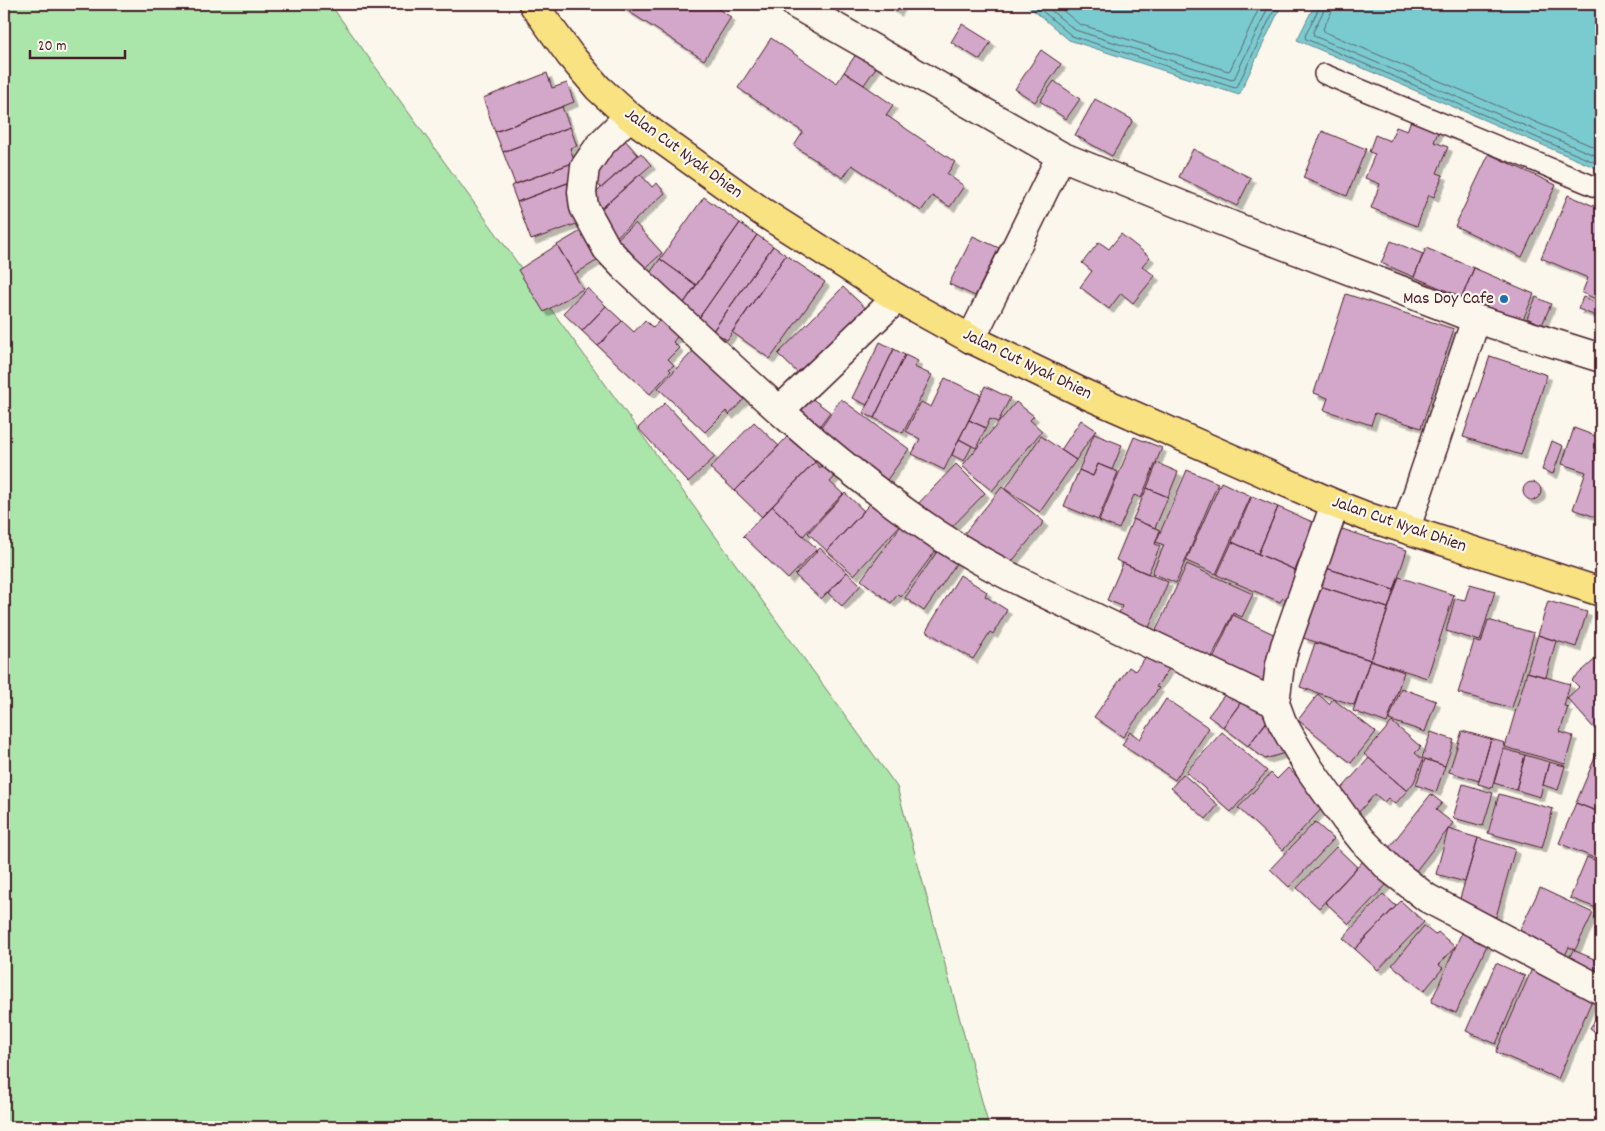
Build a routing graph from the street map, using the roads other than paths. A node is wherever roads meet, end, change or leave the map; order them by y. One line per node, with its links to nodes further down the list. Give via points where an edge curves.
1 (533, 4): 4 (highway, Jalan Cut Nyak Dhien, via 598,88)
2 (795, 4): 5 (street)
3 (1324, 74): 6 (lane)
4 (629, 116): 7 (highway, Jalan Cut Nyak Dhien, via 761,211); 11 (street, via 600,145 585,167 584,208 607,249 624,268)
5 (1061, 156): 8 (street); 9 (street)
6 (1601, 189)
7 (897, 298): 9 (highway, Jalan Cut Nyak Dhien); 11 (street)
8 (1476, 319): 10 (street); 13 (street)
9 (971, 339): 12 (highway, Jalan Cut Nyak Dhien, via 1085,394)
10 (1601, 358)
11 (780, 410): 15 (street, via 869,485 980,560)
12 (1335, 504): 13 (highway, Jalan Cut Nyak Dhien); 15 (street, via 1285,646)
13 (1406, 528): 14 (highway, Jalan Cut Nyak Dhien)
14 (1601, 592)
15 (1275, 703): 16 (street, via 1282,722 1311,770 1363,841 1390,869 1427,898)
16 (1601, 990)

